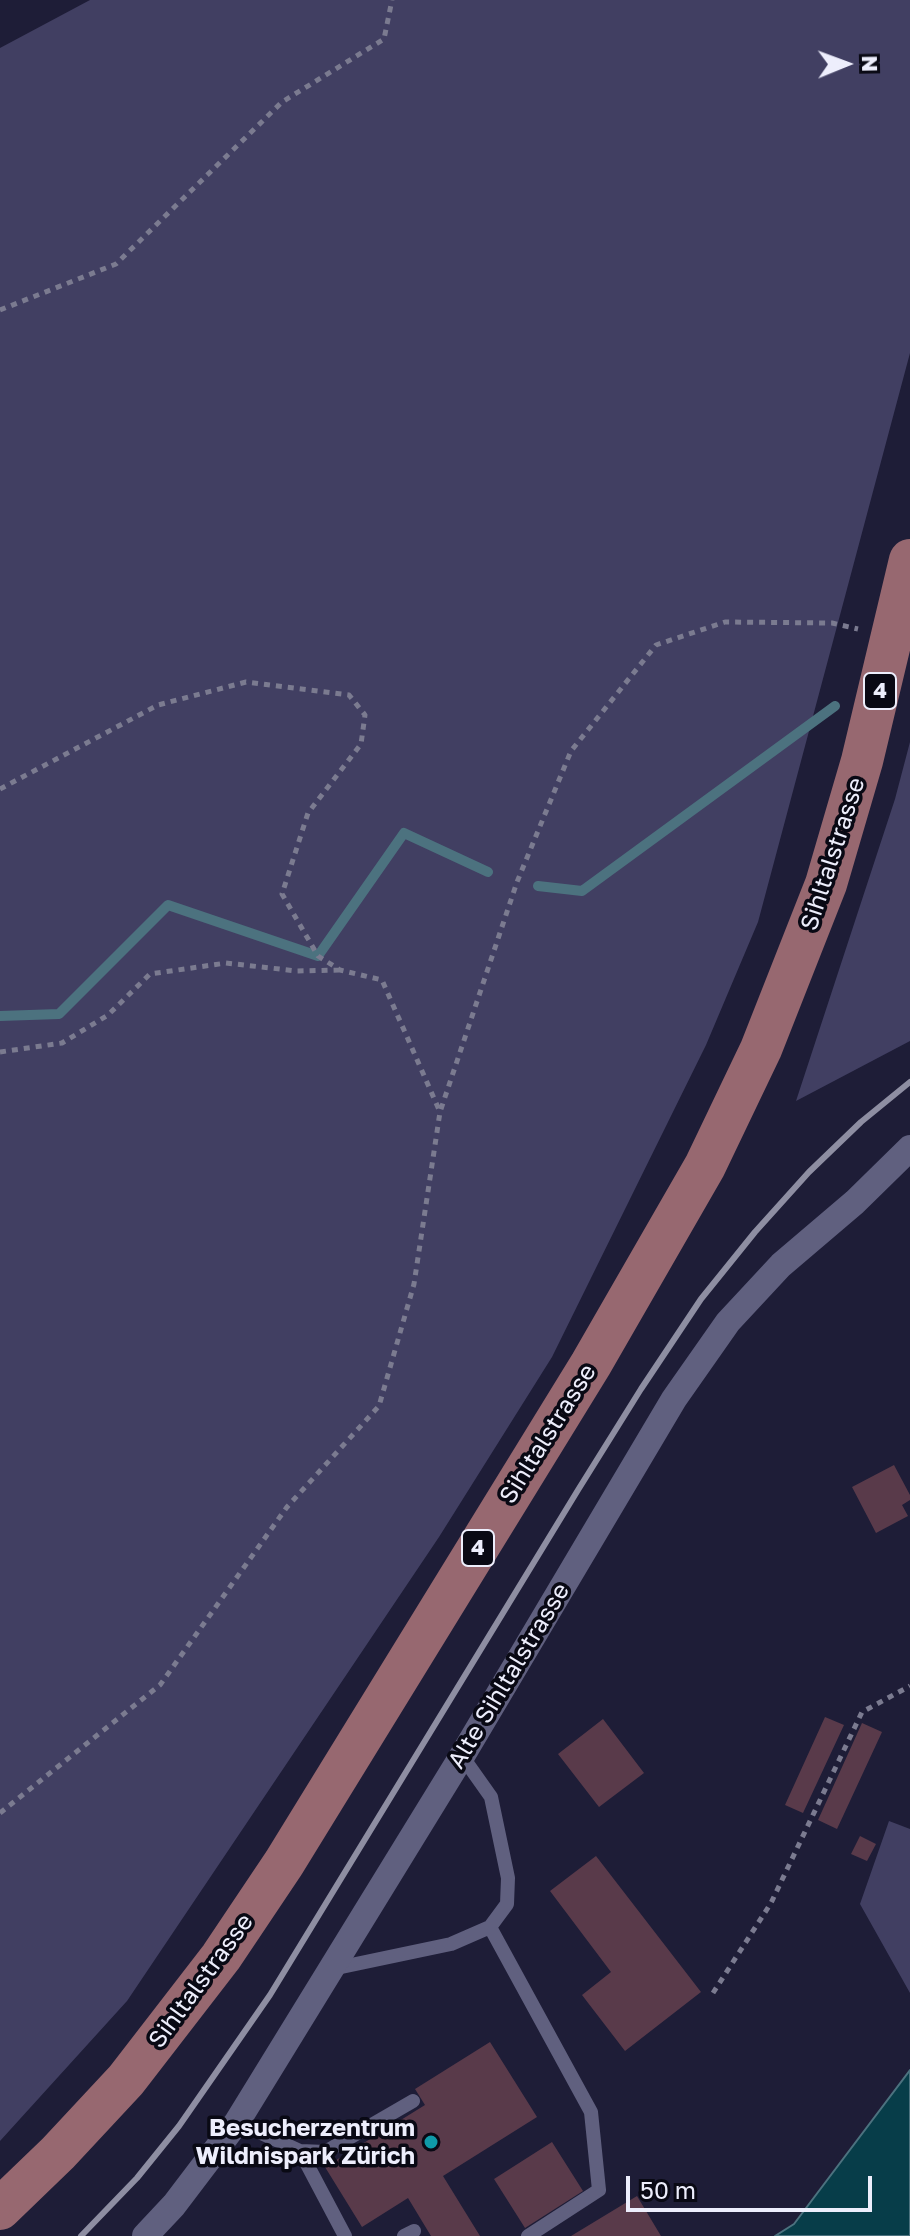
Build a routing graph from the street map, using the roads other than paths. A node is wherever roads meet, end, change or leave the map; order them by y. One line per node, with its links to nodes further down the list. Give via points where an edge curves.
1 (910, 560): 9 (main road, Sihltalstrasse / 4, via 866,749 826,884 761,1049 705,1166 583,1377 229,1945 126,2080)
2 (910, 1148): 3 (street, Alte Sihltalstrasse, via 781,1265 728,1322 674,1399)
3 (462, 1756): 4 (lane, via 491,1797 508,1878 507,1904); 5 (street, Alte Sihltalstrasse)
4 (490, 1927): 5 (lane, via 451,1944); 12 (lane, via 591,2112 599,2190)
5 (331, 1969): 7 (street, Alte Sihltalstrasse)
6 (413, 2101): 8 (lane, via 325,2152)
7 (237, 2122): 8 (lane); 10 (street, Alte Sihltalstrasse)
8 (300, 2151): 11 (lane)
9 (0, 2209)
10 (145, 2236)
11 (345, 2236)
12 (528, 2236)

